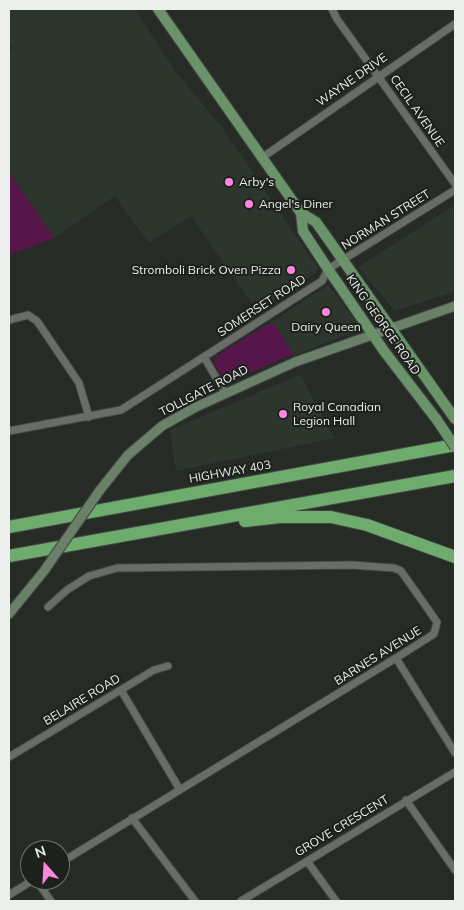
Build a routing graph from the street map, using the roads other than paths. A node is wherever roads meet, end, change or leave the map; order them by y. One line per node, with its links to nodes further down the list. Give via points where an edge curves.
1 (158, 9): 5 (main road, KING GEORGE ROAD)
2 (332, 9): 4 (street, CECIL AVENUE)
3 (455, 24): 4 (street, WAYNE DRIVE)
4 (379, 75): 5 (street, WAYNE DRIVE); 6 (street, CECIL AVENUE)
5 (263, 157): 8 (main road, KING GEORGE ROAD)
6 (455, 184)
7 (455, 190): 9 (street, NORMAN STREET)
8 (301, 213): 9 (main road, KING GEORGE ROAD, via 316,222); 10 (main road, KING GEORGE ROAD, via 304,231)
9 (343, 260): 10 (street, NORMAN STREET); 13 (main road, KING GEORGE ROAD)
10 (328, 269): 14 (main road, KING GEORGE ROAD); 15 (street, SOMERSET ROAD, via 322,280)
11 (455, 306): 13 (main road, TOLLGATE ROAD)
12 (9, 320): 17 (street, via 28,315 37,321 79,382)
13 (391, 328): 14 (main road, TOLLGATE ROAD); 18 (main road, KING GEORGE ROAD)
14 (373, 334): 16 (main road, TOLLGATE ROAD, via 295,362); 20 (main road, KING GEORGE ROAD, bridge)
15 (204, 357): 16 (street); 17 (street, SOMERSET ROAD, via 121,410)
16 (226, 393): 27 (main road, TOLLGATE ROAD, bridge, via 162,426 128,455)
17 (89, 417): 19 (street, SOMERSET ROAD)
18 (454, 418)
19 (9, 432)
20 (455, 446): 23 (highway, HIGHWAY 403)
21 (455, 476): 22 (highway)
22 (195, 522): 24 (highway); 25 (highway, via 216,524 331,517 367,524)
23 (9, 527)
24 (9, 556)
25 (455, 556)
26 (48, 607): 28 (street, BARNES AVENUE, via 89,576 117,568 352,565 394,568 402,571 437,622 434,634)
27 (9, 614)
28 (396, 658): 31 (street); 34 (street, BARNES AVENUE)
29 (168, 666): 30 (street, BELAIRE ROAD, via 154,670)
30 (122, 690): 32 (street, BELAIRE ROAD); 34 (street)
31 (455, 753)
32 (9, 757)
33 (455, 772): 35 (street, GROVE CRESCENT)
34 (180, 790): 36 (street, BARNES AVENUE)
35 (406, 800): 38 (street, GROVE CRESCENT); 39 (street)
36 (132, 818): 37 (street, BARNES AVENUE); 44 (street)
37 (70, 857)
38 (307, 861): 45 (street, GROVE CRESCENT); 46 (street)
39 (455, 870)
40 (20, 889): 42 (street)
41 (43, 890): 43 (street)
42 (9, 895)
43 (51, 901)
44 (195, 901)
45 (241, 901)
46 (336, 901)

